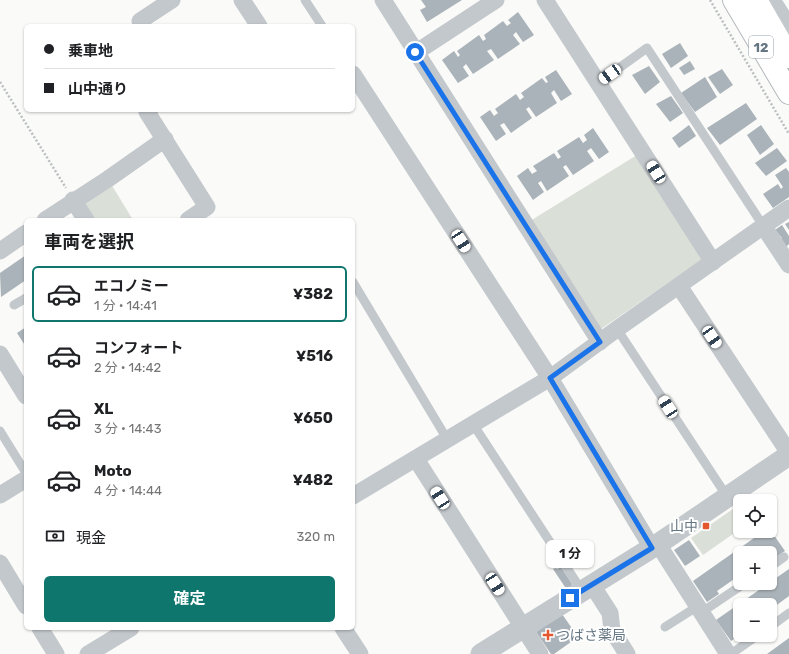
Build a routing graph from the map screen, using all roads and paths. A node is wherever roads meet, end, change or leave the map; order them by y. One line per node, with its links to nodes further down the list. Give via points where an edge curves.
1 (242, 0): 12 (street)
2 (305, 0): 13 (lane)
3 (382, 0): 14 (street)
4 (496, 0): 14 (street)
5 (545, 0): 18 (street)
6 (710, 0): 21 (path)
7 (734, 0): 19 (main road, 12)
8 (756, 0): 10 (street, via 776,6); 15 (main road, 12)
9 (170, 1): 11 (street, via 140,21)
10 (787, 18)
11 (142, 24)
12 (258, 24)
13 (321, 24)
14 (415, 52): 38 (street)
15 (789, 57)
16 (355, 77): 40 (street)
17 (0, 82): 23 (path)
18 (598, 83): 28 (lane, via 647,48); 31 (street)
19 (789, 93)
20 (147, 112): 22 (street)
21 (789, 134)
22 (164, 139): 23 (street); 27 (street, via 207,207)
23 (74, 200): 25 (street); 26 (street)
24 (789, 208): 28 (street)
25 (48, 218)
26 (85, 218)
27 (191, 218)
28 (764, 227): 31 (street); 32 (street)
29 (24, 234): 30 (street)
30 (0, 251)
31 (713, 262): 34 (street)
32 (789, 265)
33 (355, 285): 44 (lane)
34 (678, 286): 37 (street); 45 (street)
35 (24, 299): 36 (lane)
36 (14, 305)
37 (617, 329): 38 (street); 51 (lane)
38 (600, 342): 40 (street)
39 (0, 354): 41 (street)
40 (550, 378): 42 (street); 52 (street)
41 (24, 393)
42 (473, 424): 44 (street); 56 (lane)
43 (0, 431): 47 (lane)
44 (447, 439): 46 (street)
45 (788, 456): 51 (street)
46 (416, 459): 50 (street); 63 (street)
47 (24, 470)
48 (24, 480): 49 (street)
49 (0, 495)
50 (355, 495)
51 (728, 498): 52 (street)
52 (655, 546): 56 (street); 59 (street)
53 (784, 557): 54 (lane)
54 (777, 562)
55 (0, 564): 58 (street)
56 (587, 588): 63 (street); 73 (street, via 610,613 612,630)
57 (733, 590): 59 (lane)
58 (24, 603)
59 (700, 609): 62 (lane); 74 (street)
60 (789, 613): 61 (lane)
61 (777, 622)
62 (665, 627)
63 (524, 628): 71 (street); 72 (street)
64 (41, 630): 68 (street)
65 (124, 630): 69 (street)
66 (344, 630): 70 (street)
67 (748, 642): 75 (lane)
68 (56, 654)
69 (88, 654)
70 (360, 654)
71 (481, 654)
72 (540, 654)
73 (627, 654)
74 (728, 654)
75 (731, 654)

